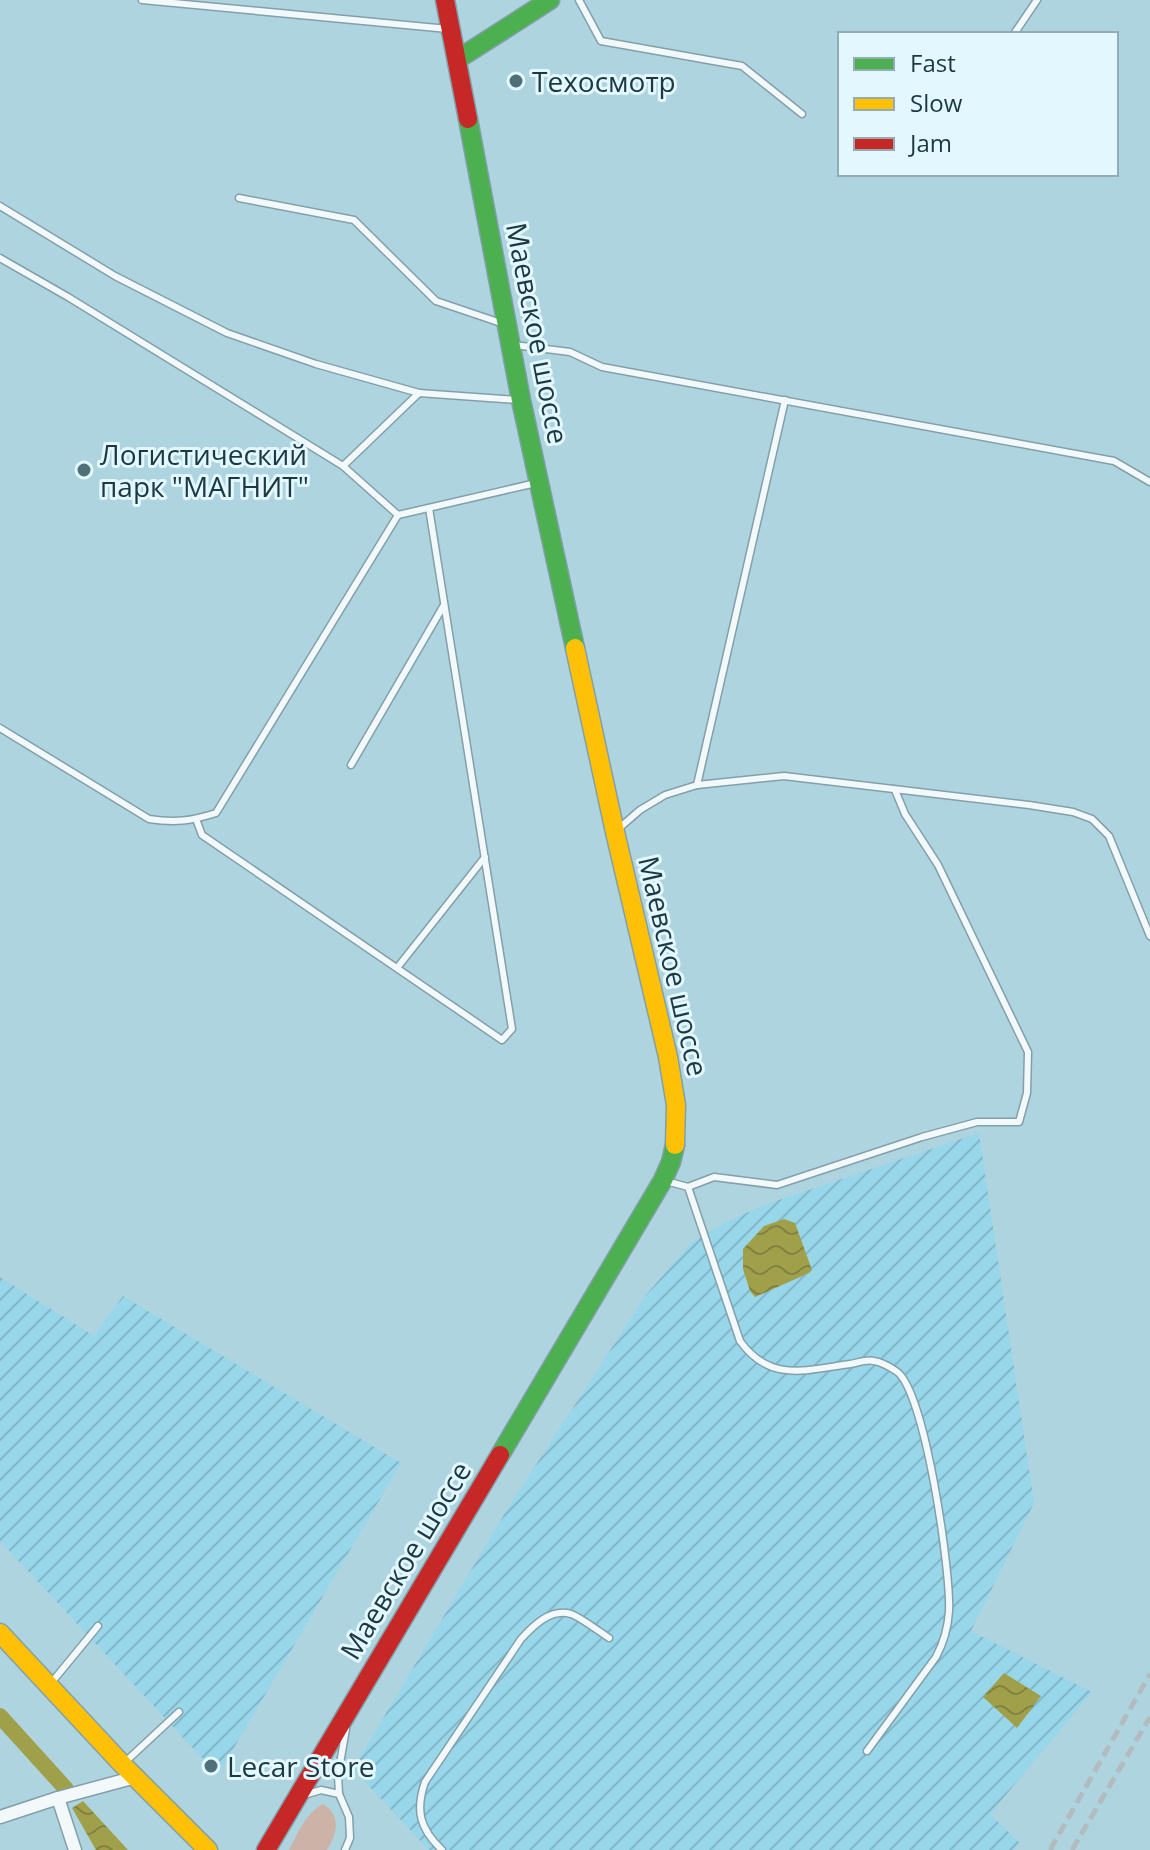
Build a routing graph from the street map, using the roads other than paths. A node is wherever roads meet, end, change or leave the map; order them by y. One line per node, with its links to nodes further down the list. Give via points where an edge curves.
1 (142, 0): 6 (lane)
2 (445, 0): 6 (street, Маевское шоссе)
3 (550, 0): 8 (street)
4 (579, 0): 9 (lane, via 601,41 742,66)
5 (1037, 0): 7 (lane)
6 (451, 29): 8 (street, Маевское шоссе)
7 (1015, 32)
8 (458, 59): 13 (street, Маевское шоссе)
9 (802, 114)
10 (239, 198): 13 (lane, via 354,220 436,301)
11 (0, 206): 14 (lane, via 115,276 227,333)
12 (0, 258): 17 (lane)
13 (509, 335): 15 (street, Маевское шоссе); 16 (lane, via 602,367)
14 (419, 393): 15 (lane); 17 (lane)
15 (521, 400): 18 (street, Маевское шоссе)
16 (785, 400): 19 (lane, via 1114,461); 25 (lane)
17 (343, 466): 21 (lane)
18 (539, 482): 20 (lane); 28 (street, Маевское шоссе)
19 (1150, 482)
20 (429, 508): 21 (lane); 22 (lane)
21 (398, 515): 27 (lane, via 216,813)
22 (444, 605): 24 (lane); 29 (lane)
23 (0, 728): 27 (lane, via 149,819)
24 (351, 765)
25 (697, 785): 26 (lane, via 784,776); 28 (lane, via 665,795)
26 (895, 790): 30 (lane, via 1029,805 1092,819 1109,836); 33 (lane, via 938,865 1028,1052 1027,1093 1019,1122 977,1122 777,1185 714,1177)
27 (196, 819): 31 (lane, via 202,835)
28 (615, 832): 32 (street, Маевское шоссе, via 676,1105 676,1138)
29 (485, 857): 31 (lane); 31 (lane, via 512,1029 502,1040)
30 (1150, 936)
31 (397, 968)
32 (663, 1180): 33 (lane); 38 (street, Маевское шоссе)
33 (688, 1187): 40 (lane, via 740,1341 750,1354 785,1371 874,1360 900,1373 914,1402 940,1520 949,1612 945,1641 936,1657)
34 (98, 1626): 37 (lane)
35 (0, 1633): 37 (street)
36 (609, 1638): 50 (lane, via 571,1614 559,1613 538,1621 521,1639 425,1782 420,1815)
37 (49, 1686): 41 (street)
38 (350, 1708): 42 (lane); 43 (street, Маевское шоссе)
39 (179, 1712): 41 (lane)
40 (867, 1751)
41 (129, 1771): 44 (street); 47 (street)
42 (339, 1794): 43 (lane, via 321,1790); 49 (lane, via 349,1817)
43 (298, 1797): 48 (street, Маевское шоссе)
44 (58, 1798): 45 (street); 46 (street)
45 (0, 1817)
46 (75, 1850)
47 (208, 1850)
48 (266, 1850)
49 (345, 1850)
50 (442, 1850)

